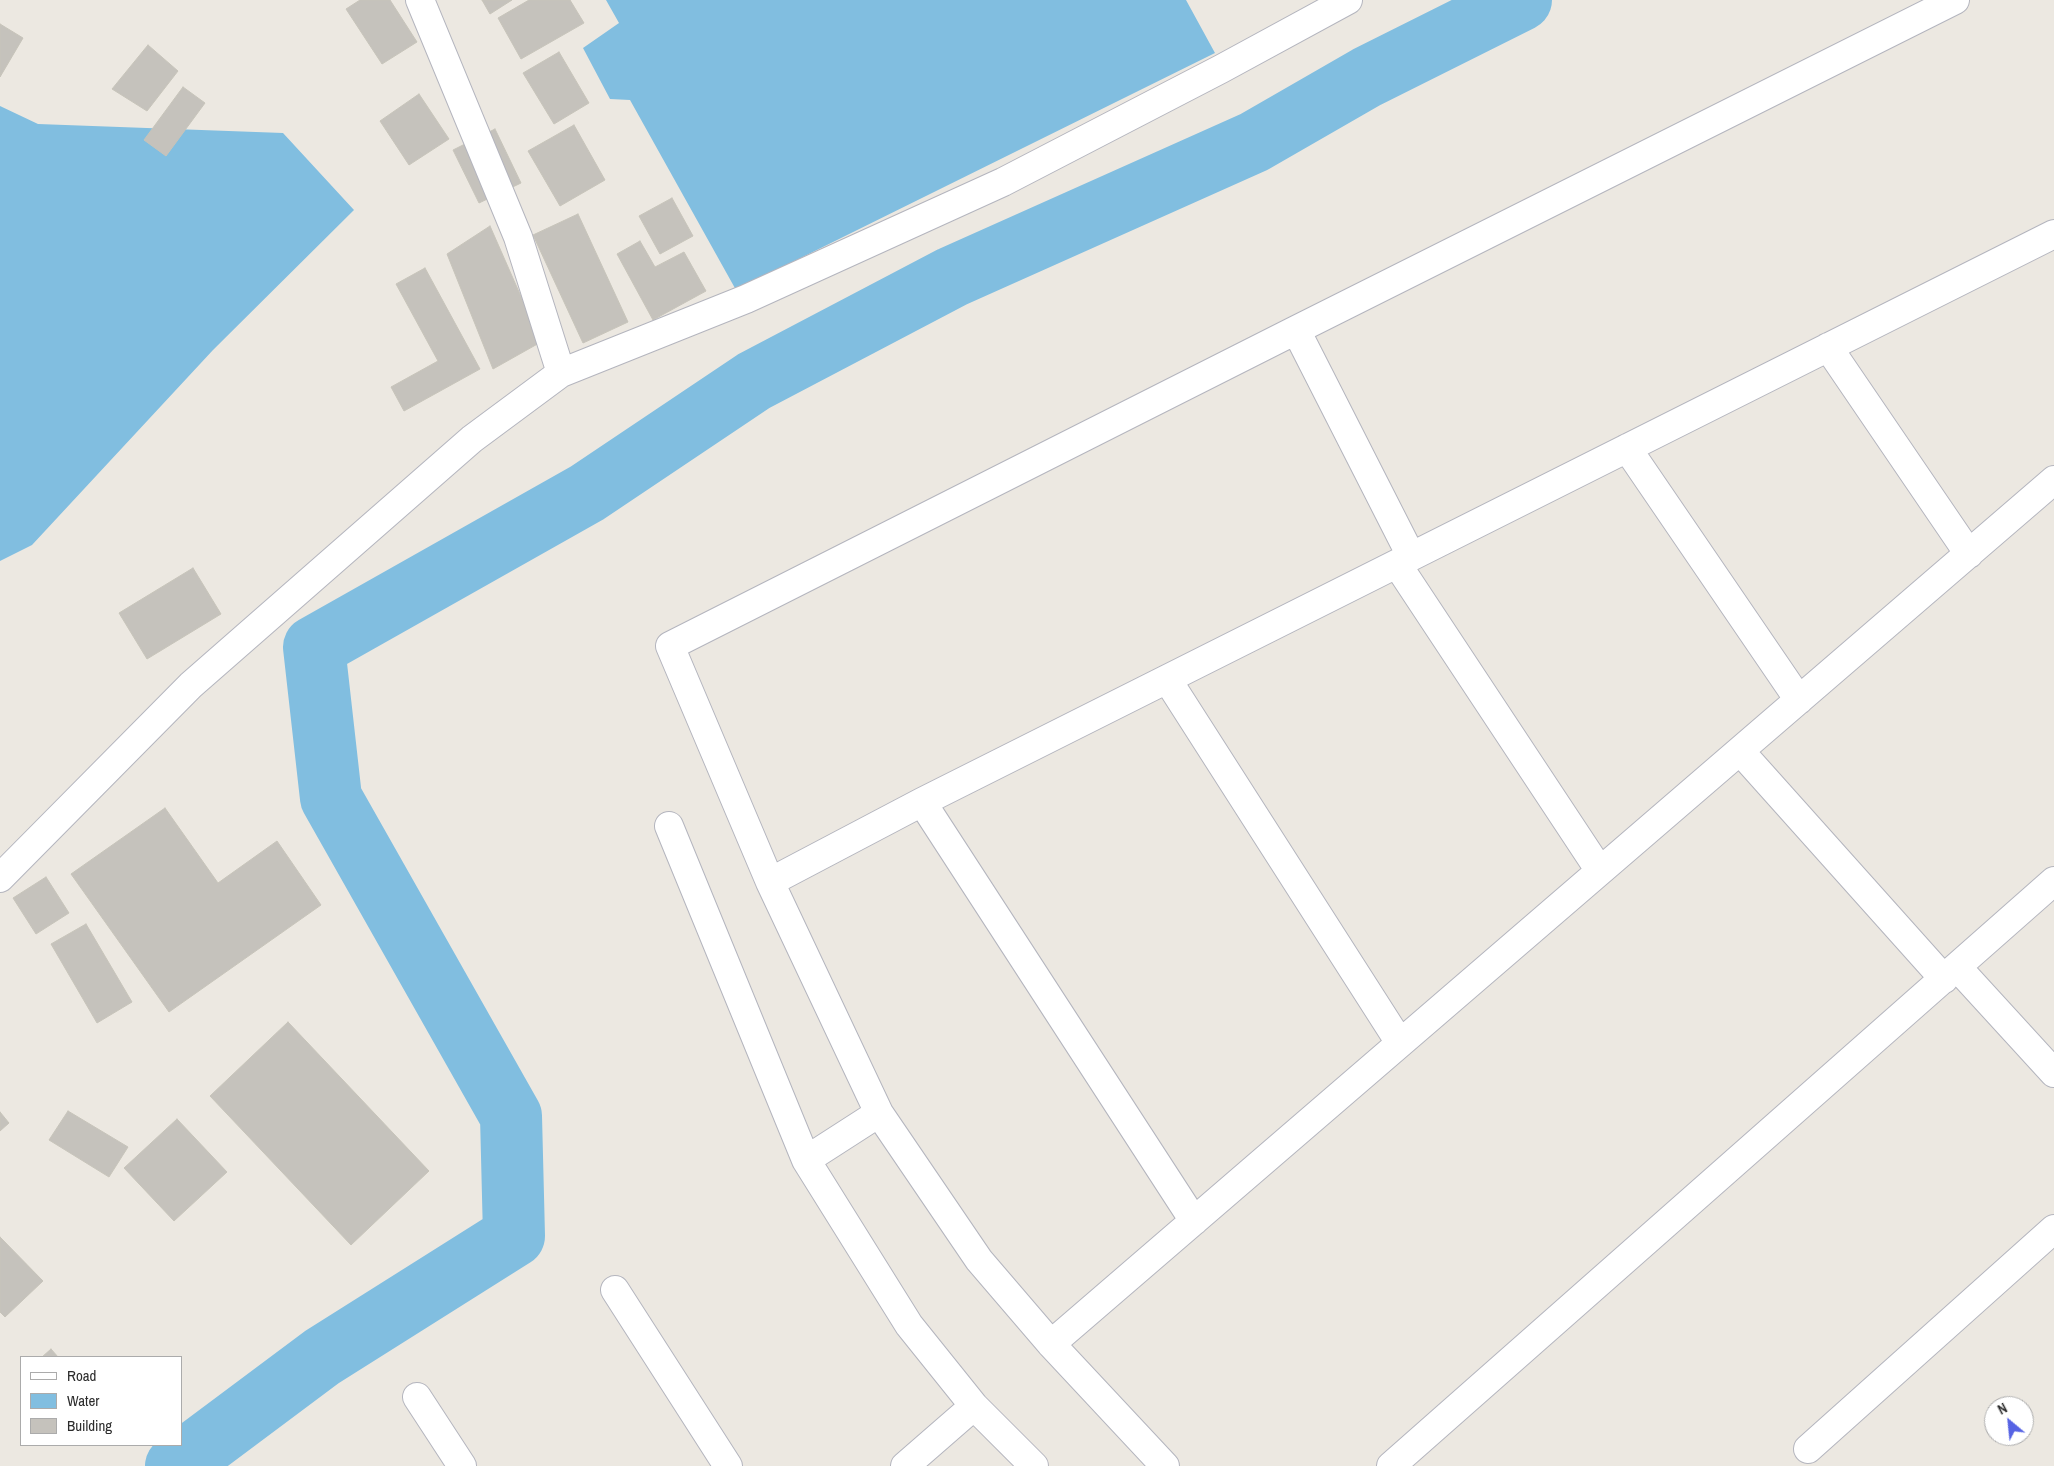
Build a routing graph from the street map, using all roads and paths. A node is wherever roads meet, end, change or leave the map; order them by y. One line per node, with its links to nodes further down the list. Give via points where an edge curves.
1 (420, 0): 7 (street, via 518,236)
2 (1348, 0): 7 (street, via 1003,182 746,299)
3 (1955, 0): 5 (street)
4 (2054, 234): 6 (street)
5 (1296, 330): 11 (street); 20 (street, via 670,646)
6 (1828, 347): 8 (street); 10 (street)
7 (561, 372): 18 (street, via 472,439 191,685)
8 (1627, 448): 11 (street); 13 (street)
9 (2054, 480): 10 (street)
10 (1969, 554): 13 (street)
11 (1404, 560): 12 (street); 17 (street)
12 (1167, 679): 15 (street); 22 (street)
13 (1799, 700): 14 (street)
14 (1740, 751): 17 (street); 21 (street)
15 (922, 802): 20 (street); 26 (street)
16 (669, 826): 25 (street)
17 (1600, 871): 22 (street)
18 (0, 878)
19 (2054, 881): 21 (street)
20 (770, 882): 24 (street)
21 (1950, 973): 23 (street); 38 (street)
22 (1400, 1043): 26 (street)
23 (2054, 1072)
24 (878, 1113): 25 (street); 29 (street, via 979,1260)
25 (806, 1160): 31 (street, via 909,1325)
26 (1194, 1221): 29 (street)
27 (2054, 1229): 32 (street)
28 (615, 1290): 34 (street)
29 (1051, 1344): 37 (street)
30 (416, 1397): 33 (street)
31 (974, 1406): 35 (street); 36 (street)
32 (1808, 1448)
33 (462, 1466)
34 (728, 1466)
35 (905, 1466)
36 (1034, 1466)
37 (1165, 1466)
38 (1391, 1466)

